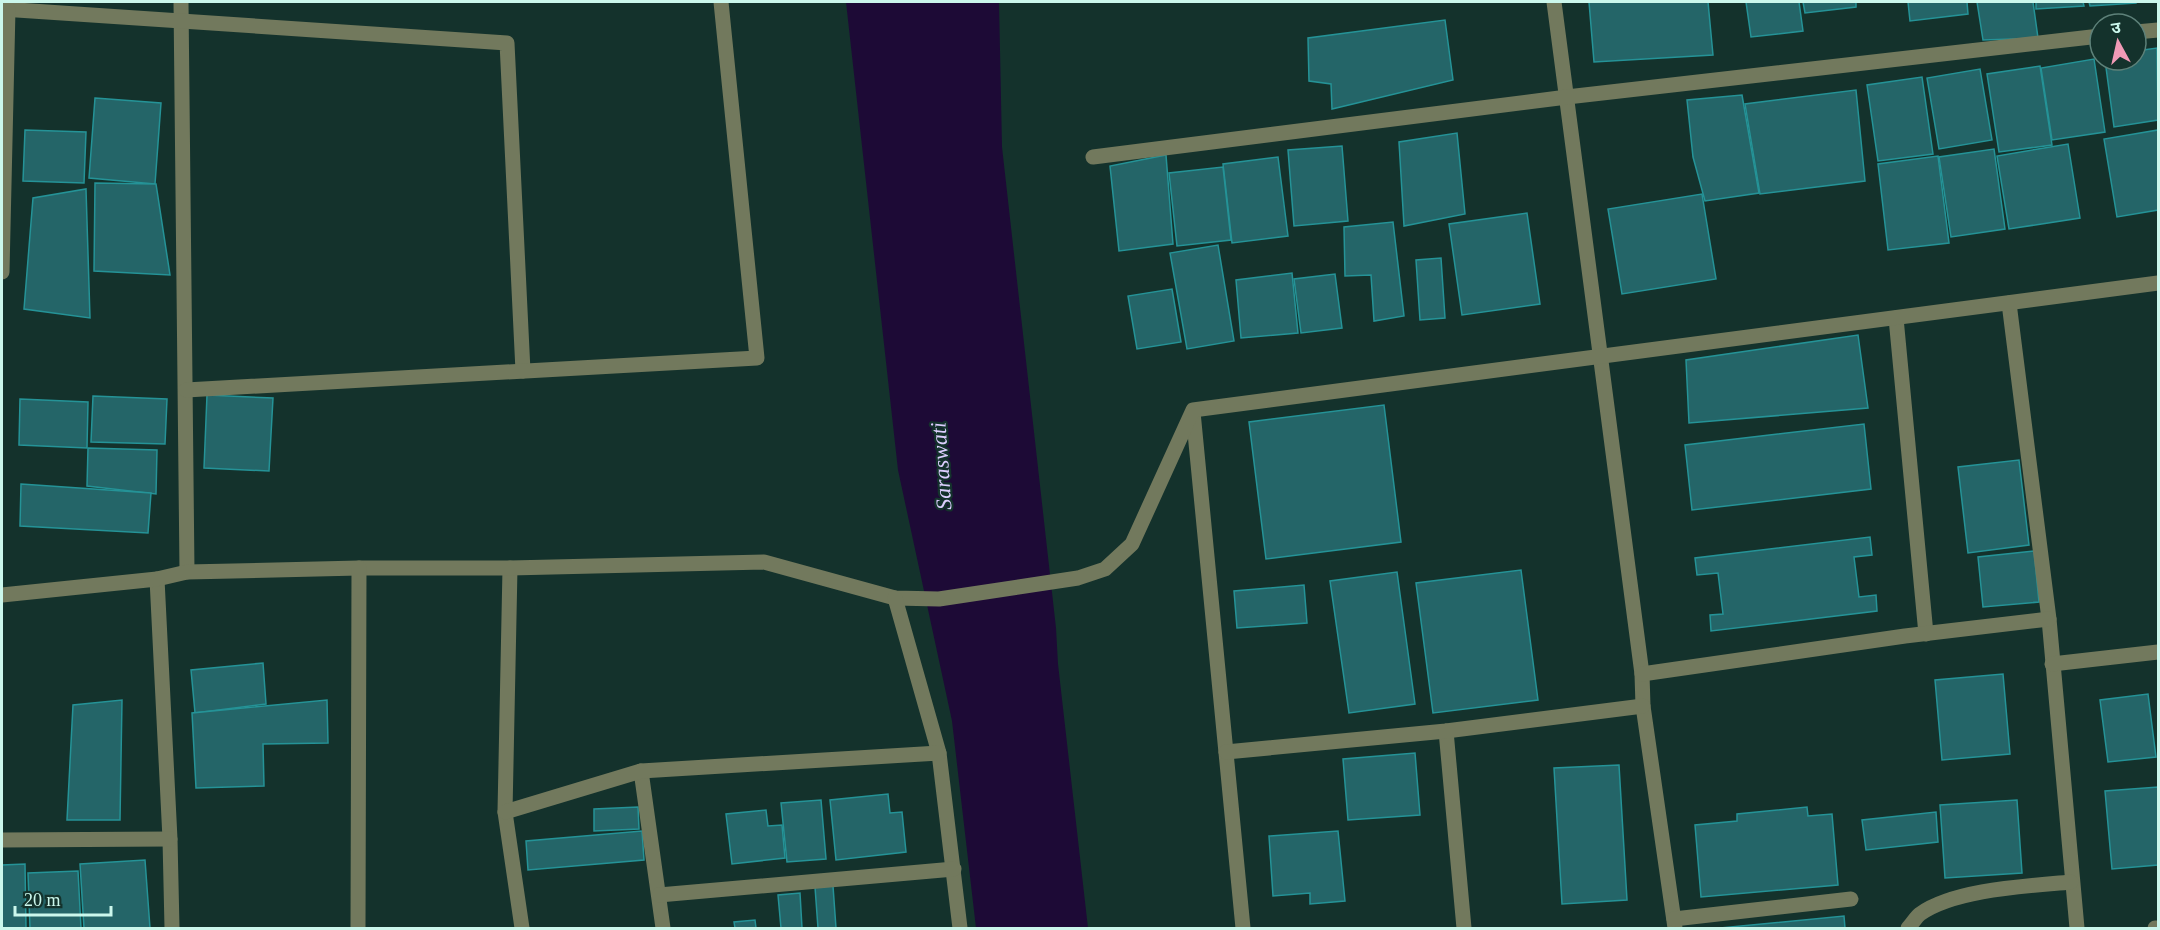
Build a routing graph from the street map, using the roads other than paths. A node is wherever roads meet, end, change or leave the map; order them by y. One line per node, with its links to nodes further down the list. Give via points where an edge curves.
1 (182, 2): 5 (street)
2 (721, 2): 14 (street, via 758,358)
3 (1554, 2): 7 (street)
4 (5, 9): 5 (street); 9 (street)
5 (181, 21): 14 (street, via 507,44); 15 (street)
6 (2088, 37): 7 (street)
7 (1567, 97): 8 (street); 13 (street)
8 (1093, 157)
9 (2, 272)
10 (2158, 283): 11 (street)
11 (2009, 303): 12 (street); 23 (street)
12 (1896, 318): 13 (street); 24 (street)
13 (1601, 356): 16 (street); 27 (street)
14 (523, 371): 15 (street)
15 (186, 390): 19 (street)
16 (1193, 410): 22 (street, via 1132,544 1105,569 1078,578 939,599); 30 (street)
17 (359, 568): 18 (street); 19 (street); 42 (street)
18 (510, 568): 22 (street, via 764,562); 33 (street)
19 (187, 572): 20 (street)
20 (157, 579): 21 (street); 34 (street)
21 (2, 595)
22 (895, 598): 31 (street)
23 (2049, 619): 24 (street); 26 (street)
24 (1926, 634): 27 (street)
25 (2158, 652): 26 (street)
26 (2052, 664): 37 (street)
27 (1642, 675): 28 (street)
28 (1643, 706): 29 (street); 40 (street)
29 (1446, 731): 30 (street); 47 (street)
30 (1226, 752): 46 (street)
31 (939, 753): 32 (street); 36 (street)
32 (641, 771): 33 (street); 38 (street)
33 (505, 812): 43 (street)
34 (170, 839): 35 (street); 41 (street)
35 (2, 840)
36 (954, 869): 38 (street); 45 (street)
37 (2071, 882): 48 (street, via 1949,900 1919,915); 49 (street)
38 (659, 895): 44 (street)
39 (1851, 899): 40 (street)
40 (1675, 924)
41 (172, 928)
42 (358, 928)
43 (522, 928)
44 (663, 928)
45 (960, 928)
46 (1243, 928)
47 (1464, 928)
48 (1908, 928)
49 (2077, 928)

